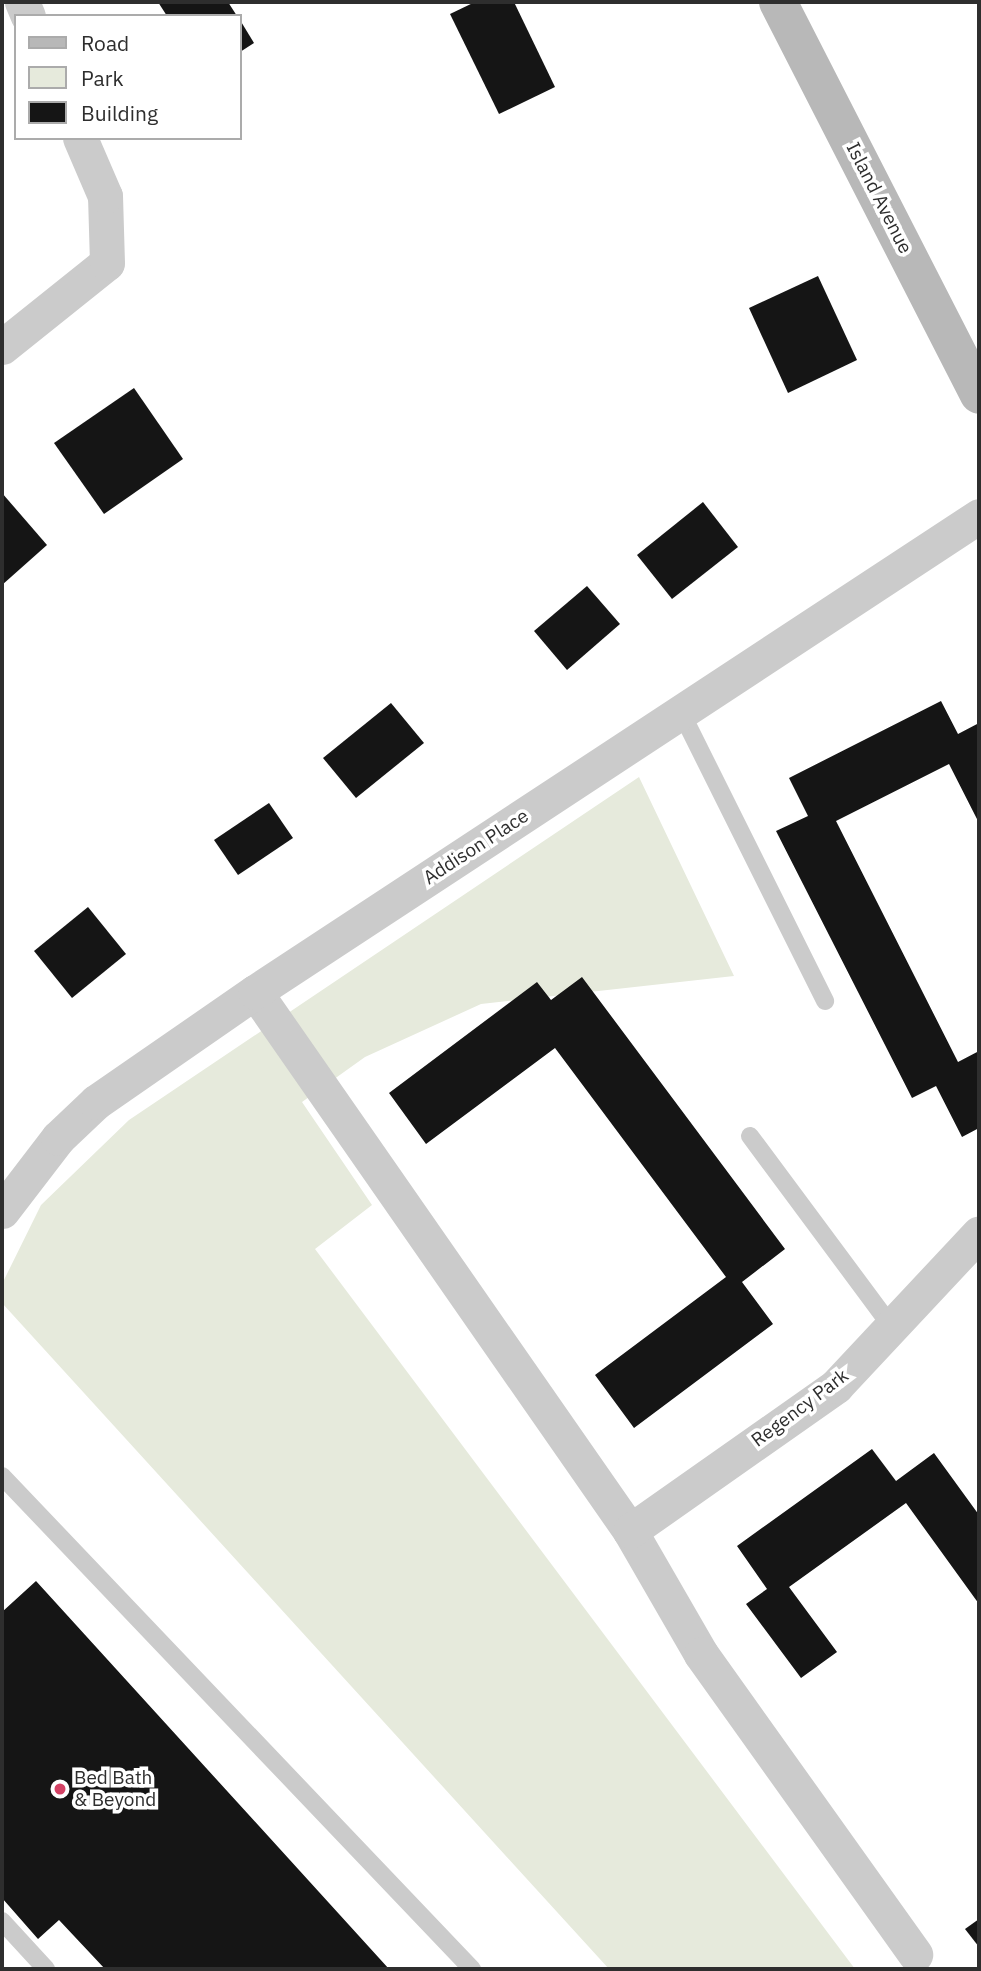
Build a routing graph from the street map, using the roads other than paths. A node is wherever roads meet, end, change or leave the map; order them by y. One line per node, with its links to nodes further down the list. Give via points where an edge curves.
1 (778, 2): 4 (street, Island Avenue)
2 (81, 140): 3 (street, via 105,196 107,263)
3 (2, 347)
4 (979, 395)
5 (979, 516): 6 (street, Addison Place)
6 (681, 712): 7 (street, Addison Place); 8 (lane)
7 (255, 992): 10 (street, Addison Place, via 96,1102 58,1138); 14 (street)
8 (825, 1001)
9 (750, 1136): 12 (lane)
10 (2, 1211)
11 (979, 1233): 12 (street, Regency Park)
12 (891, 1326): 14 (street, Regency Park, via 836,1386)
13 (2, 1476): 18 (lane)
14 (630, 1531): 16 (street, via 701,1654)
15 (2, 1921): 17 (lane)
16 (915, 1954)
17 (46, 1969)
18 (472, 1969)

